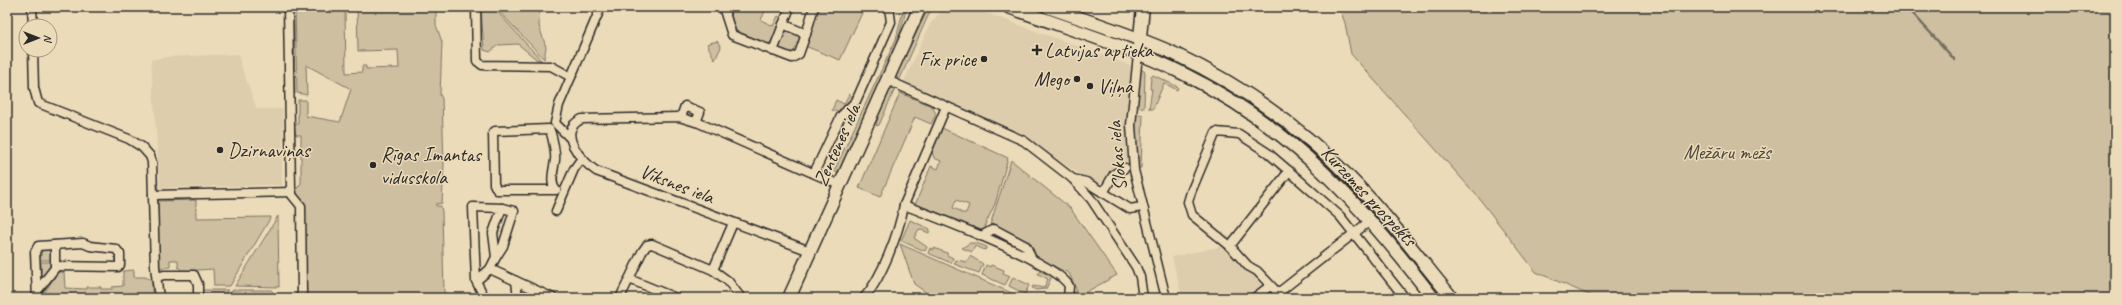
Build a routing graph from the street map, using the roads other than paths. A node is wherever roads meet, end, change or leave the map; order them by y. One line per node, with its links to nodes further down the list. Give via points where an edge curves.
1 (32, 7): 14 (street)
2 (288, 7): 35 (street)
3 (476, 7): 22 (street, via 476,61 482,65 551,66)
4 (601, 7): 22 (street)
5 (722, 7): 19 (street, via 732,35)
6 (790, 7): 15 (street)
7 (814, 7): 17 (street)
8 (889, 7): 31 (street, via 891,22 856,101 841,116)
9 (911, 7): 16 (main road)
10 (920, 7): 16 (main road, Zentenes iela)
11 (1009, 7): 20 (main road, Kurzemes prospekts)
12 (1048, 7): 18 (main road, Kurzemes prospekts)
13 (1143, 7): 18 (main road, Slokas iela)
14 (33, 18)
15 (783, 24): 17 (street); 19 (street)
16 (910, 31): 23 (main road, Zentenes iela)
17 (806, 34): 19 (street, via 798,54 792,58)
18 (1139, 40): 20 (main road, Slokas iela); 80 (main road, Kurzemes prospekts, via 1179,56 1236,88 1275,113 1309,140 1364,193)
19 (773, 51)
20 (1138, 54): 39 (street, Slokas iela, via 1131,110 1131,140); 42 (main road, Kurzemes prospekts, via 1203,84 1265,122 1316,164)
21 (33, 58): 37 (street, via 34,88 38,102 129,139 142,147 152,162)
22 (571, 77): 27 (street, Vīksnes iela, via 557,109 555,123)
23 (887, 80): 24 (street); 33 (main road, Zentenes iela)
24 (946, 107): 32 (street, via 1024,141); 38 (street)
25 (681, 117): 26 (street); 26 (street, via 685,106 700,112); 27 (street, via 582,119 576,122)
26 (696, 122): 31 (street)
27 (569, 137): 28 (street, Vīksnes iela)
28 (582, 158): 41 (street, via 576,165); 43 (street, Vīksnes iela, via 596,171)
29 (1125, 168): 36 (street, via 1114,174)
30 (1289, 171): 44 (street, via 1340,216); 47 (street); 47 (street, via 1239,134 1216,132 1191,192 1189,207 1197,220)
31 (814, 173): 33 (street)
32 (1073, 179): 36 (street, via 1082,180); 75 (street, via 1091,200 1136,267)
33 (840, 185): 48 (main road, Zentenes iela)
34 (556, 190): 34 (street, via 553,188 552,178 556,158 549,129 493,133 494,188 513,191)
35 (292, 192): 37 (street); 64 (street, via 300,206)
36 (1103, 192): 39 (street, via 1130,208)
37 (153, 195): 54 (street)
38 (904, 205): 45 (street); 59 (street, via 900,228)
39 (1142, 207): 76 (street, Slokas iela)
40 (502, 208): 49 (street, via 493,233); 49 (street, via 514,211 503,246); 56 (street, via 473,207)
41 (556, 211)
42 (1371, 220): 44 (street); 79 (main road, Kurzemes prospekts)
43 (732, 223): 48 (street, Vīksnes iela); 53 (street)
44 (1355, 233): 61 (street); 78 (street)
45 (981, 236): 50 (street); 50 (street, via 994,229 1026,246)
46 (55, 245): 51 (street); 51 (street, via 83,243 116,249 120,254 118,266); 60 (street, via 38,246 35,250)
47 (1230, 246): 58 (street, via 1248,266 1261,274)
48 (810, 251): 71 (main road, Zentenes iela)
49 (496, 257): 52 (street)
50 (1032, 259): 74 (street, via 1064,278 1069,286)
51 (55, 266): 60 (street)
52 (490, 269): 56 (street); 57 (street)
53 (713, 270): 55 (street, via 652,244 647,245); 70 (street, via 728,282)
54 (156, 277): 62 (street); 63 (street, via 194,275 198,284)
55 (629, 279): 68 (street); 69 (street)
56 (476, 281): 65 (street)
57 (516, 281): 66 (street); 67 (street)
58 (1270, 286): 61 (street); 77 (street)
59 (873, 288): 72 (street); 73 (street)
60 (37, 295)
61 (1277, 296)
62 (159, 298)
63 (198, 298)
64 (300, 298)
65 (485, 298)
66 (518, 298)
67 (553, 298)
68 (620, 298)
69 (676, 298)
70 (741, 298)
71 (790, 298)
72 (864, 298)
73 (869, 298)
74 (1068, 298)
75 (1143, 298)
76 (1166, 298)
77 (1254, 298)
78 (1405, 298)
79 (1433, 298)
80 (1452, 298)

